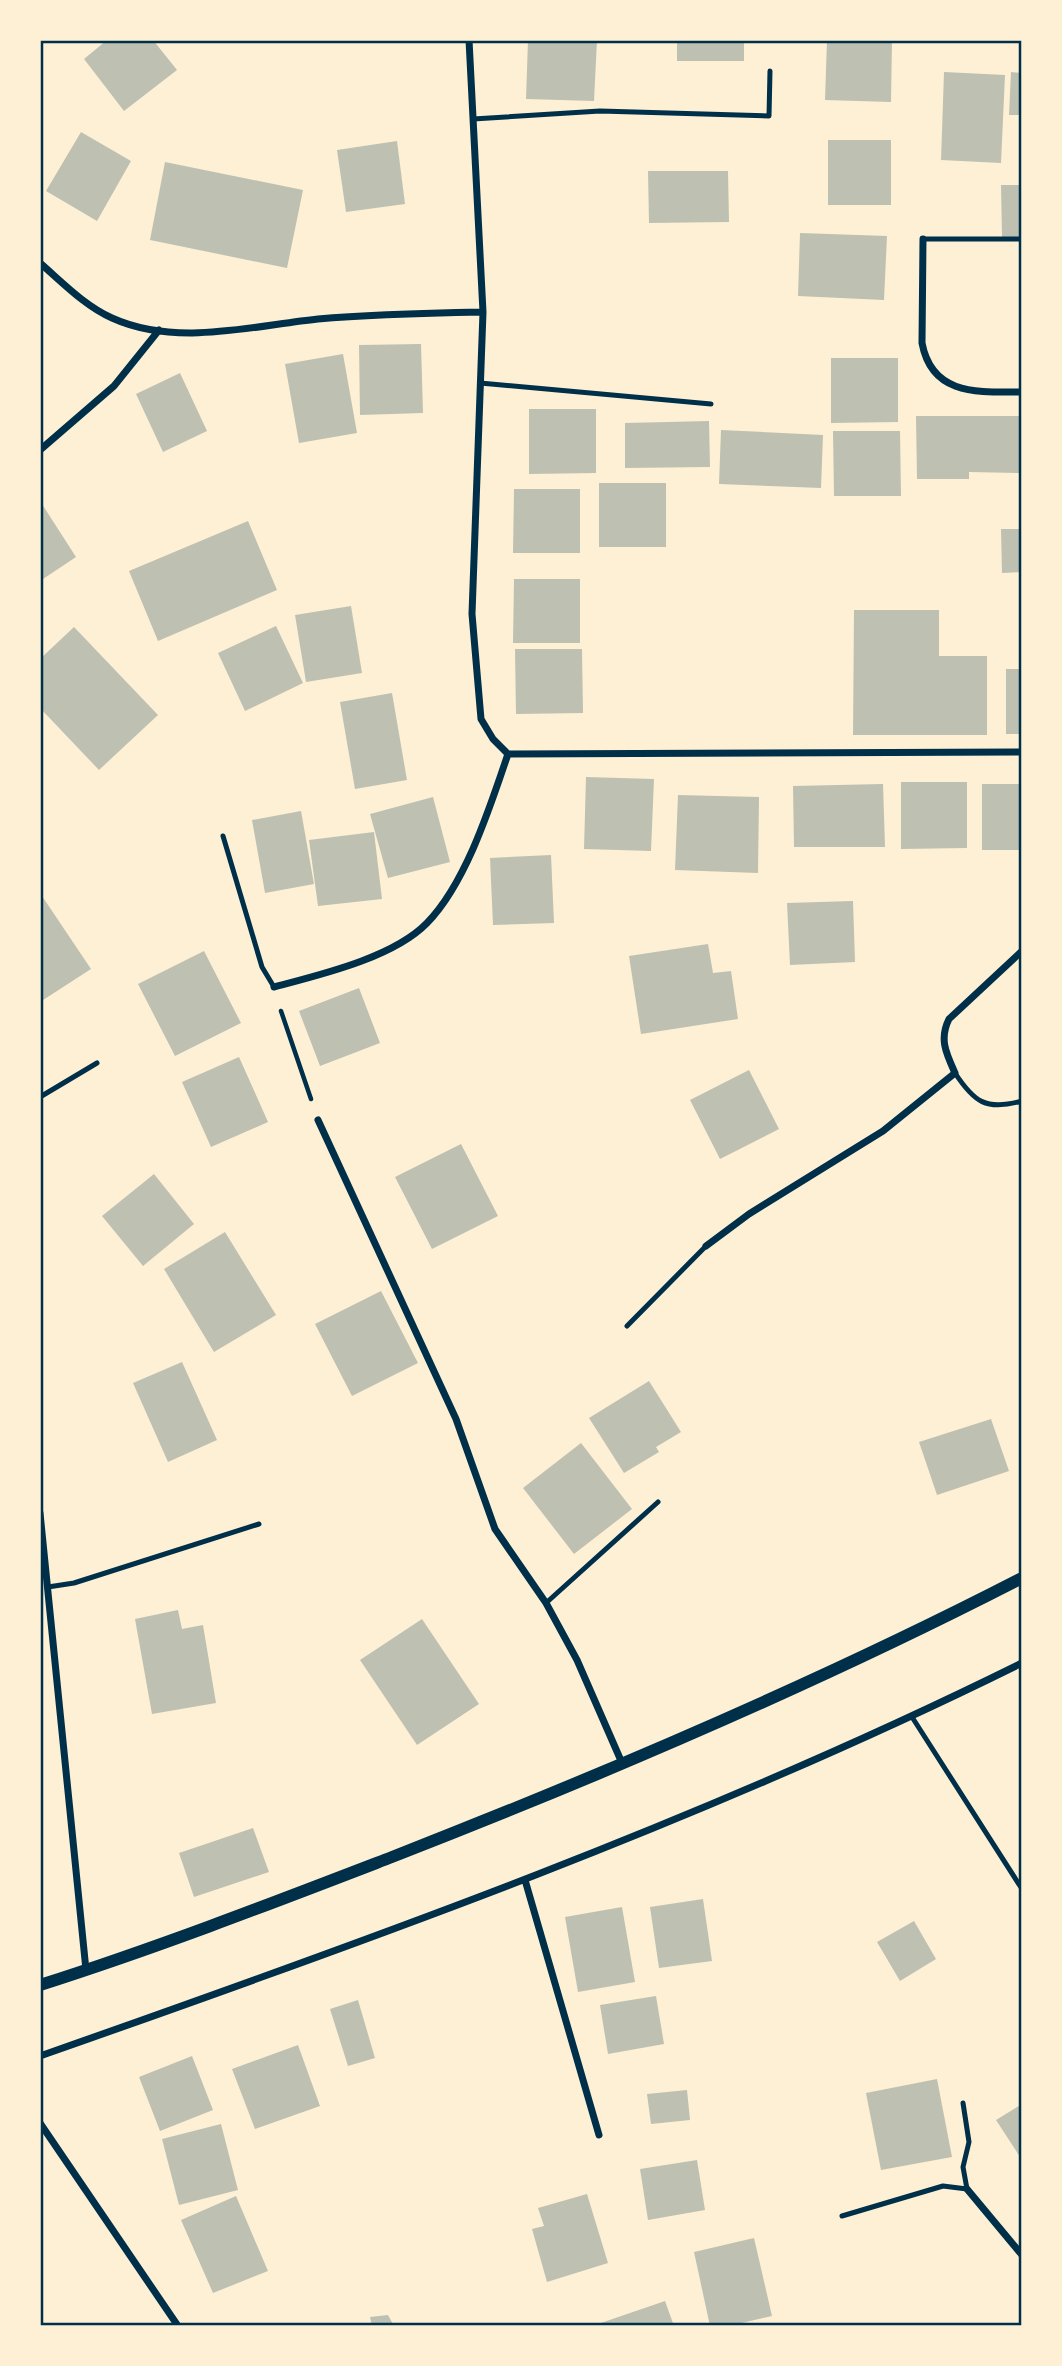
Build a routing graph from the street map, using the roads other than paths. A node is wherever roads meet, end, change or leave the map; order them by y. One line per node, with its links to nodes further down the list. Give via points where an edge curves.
1 (470, 40): 3 (street)
2 (769, 71): 3 (lane, via 769,116 600,111)
3 (473, 119): 7 (street)
4 (923, 239): 5 (lane); 10 (street, via 925,360 939,377 956,387)
5 (1022, 239)
6 (40, 263): 8 (street, via 113,319)
7 (484, 312): 8 (street, via 320,319 198,333); 9 (street)
8 (159, 330): 12 (street, via 114,386)
9 (480, 383): 11 (lane); 14 (street, via 472,614 476,677 481,719)
10 (1022, 392)
11 (711, 404)
12 (40, 450)
13 (1022, 752): 14 (street)
14 (508, 754): 17 (street, via 454,886 426,924 345,968)
15 (223, 836): 17 (lane, via 262,967)
16 (1022, 951): 19 (street, via 948,1019 942,1032)
17 (274, 988)
18 (97, 1063): 20 (lane)
19 (955, 1073): 21 (lane, via 970,1097 992,1106); 23 (street, via 883,1131)
20 (40, 1097)
21 (1022, 1101)
22 (318, 1120): 30 (street, via 456,1419 495,1529)
23 (706, 1246): 24 (lane)
24 (627, 1326)
25 (658, 1502): 30 (lane)
26 (40, 1513): 29 (street)
27 (259, 1524): 29 (lane, via 74,1583)
28 (1022, 1578): 35 (street)
29 (48, 1587): 31 (street)
30 (546, 1603): 35 (street, via 577,1660)
31 (51, 1607): 32 (lane); 38 (street)
32 (40, 1608)
33 (1022, 1663): 34 (street)
34 (912, 1717): 36 (street, via 684,1817); 37 (lane)
35 (622, 1763): 38 (street, via 306,1890)
36 (525, 1880): 40 (street); 43 (street)
37 (1022, 1889)
38 (86, 1970): 39 (street)
39 (40, 1985)
40 (40, 2056)
41 (963, 2102): 44 (lane, via 969,2142 963,2167)
42 (40, 2123): 47 (street)
43 (599, 2136)
44 (967, 2189): 45 (lane, via 943,2186); 46 (street)
45 (842, 2216)
46 (1022, 2255)
47 (178, 2326)

